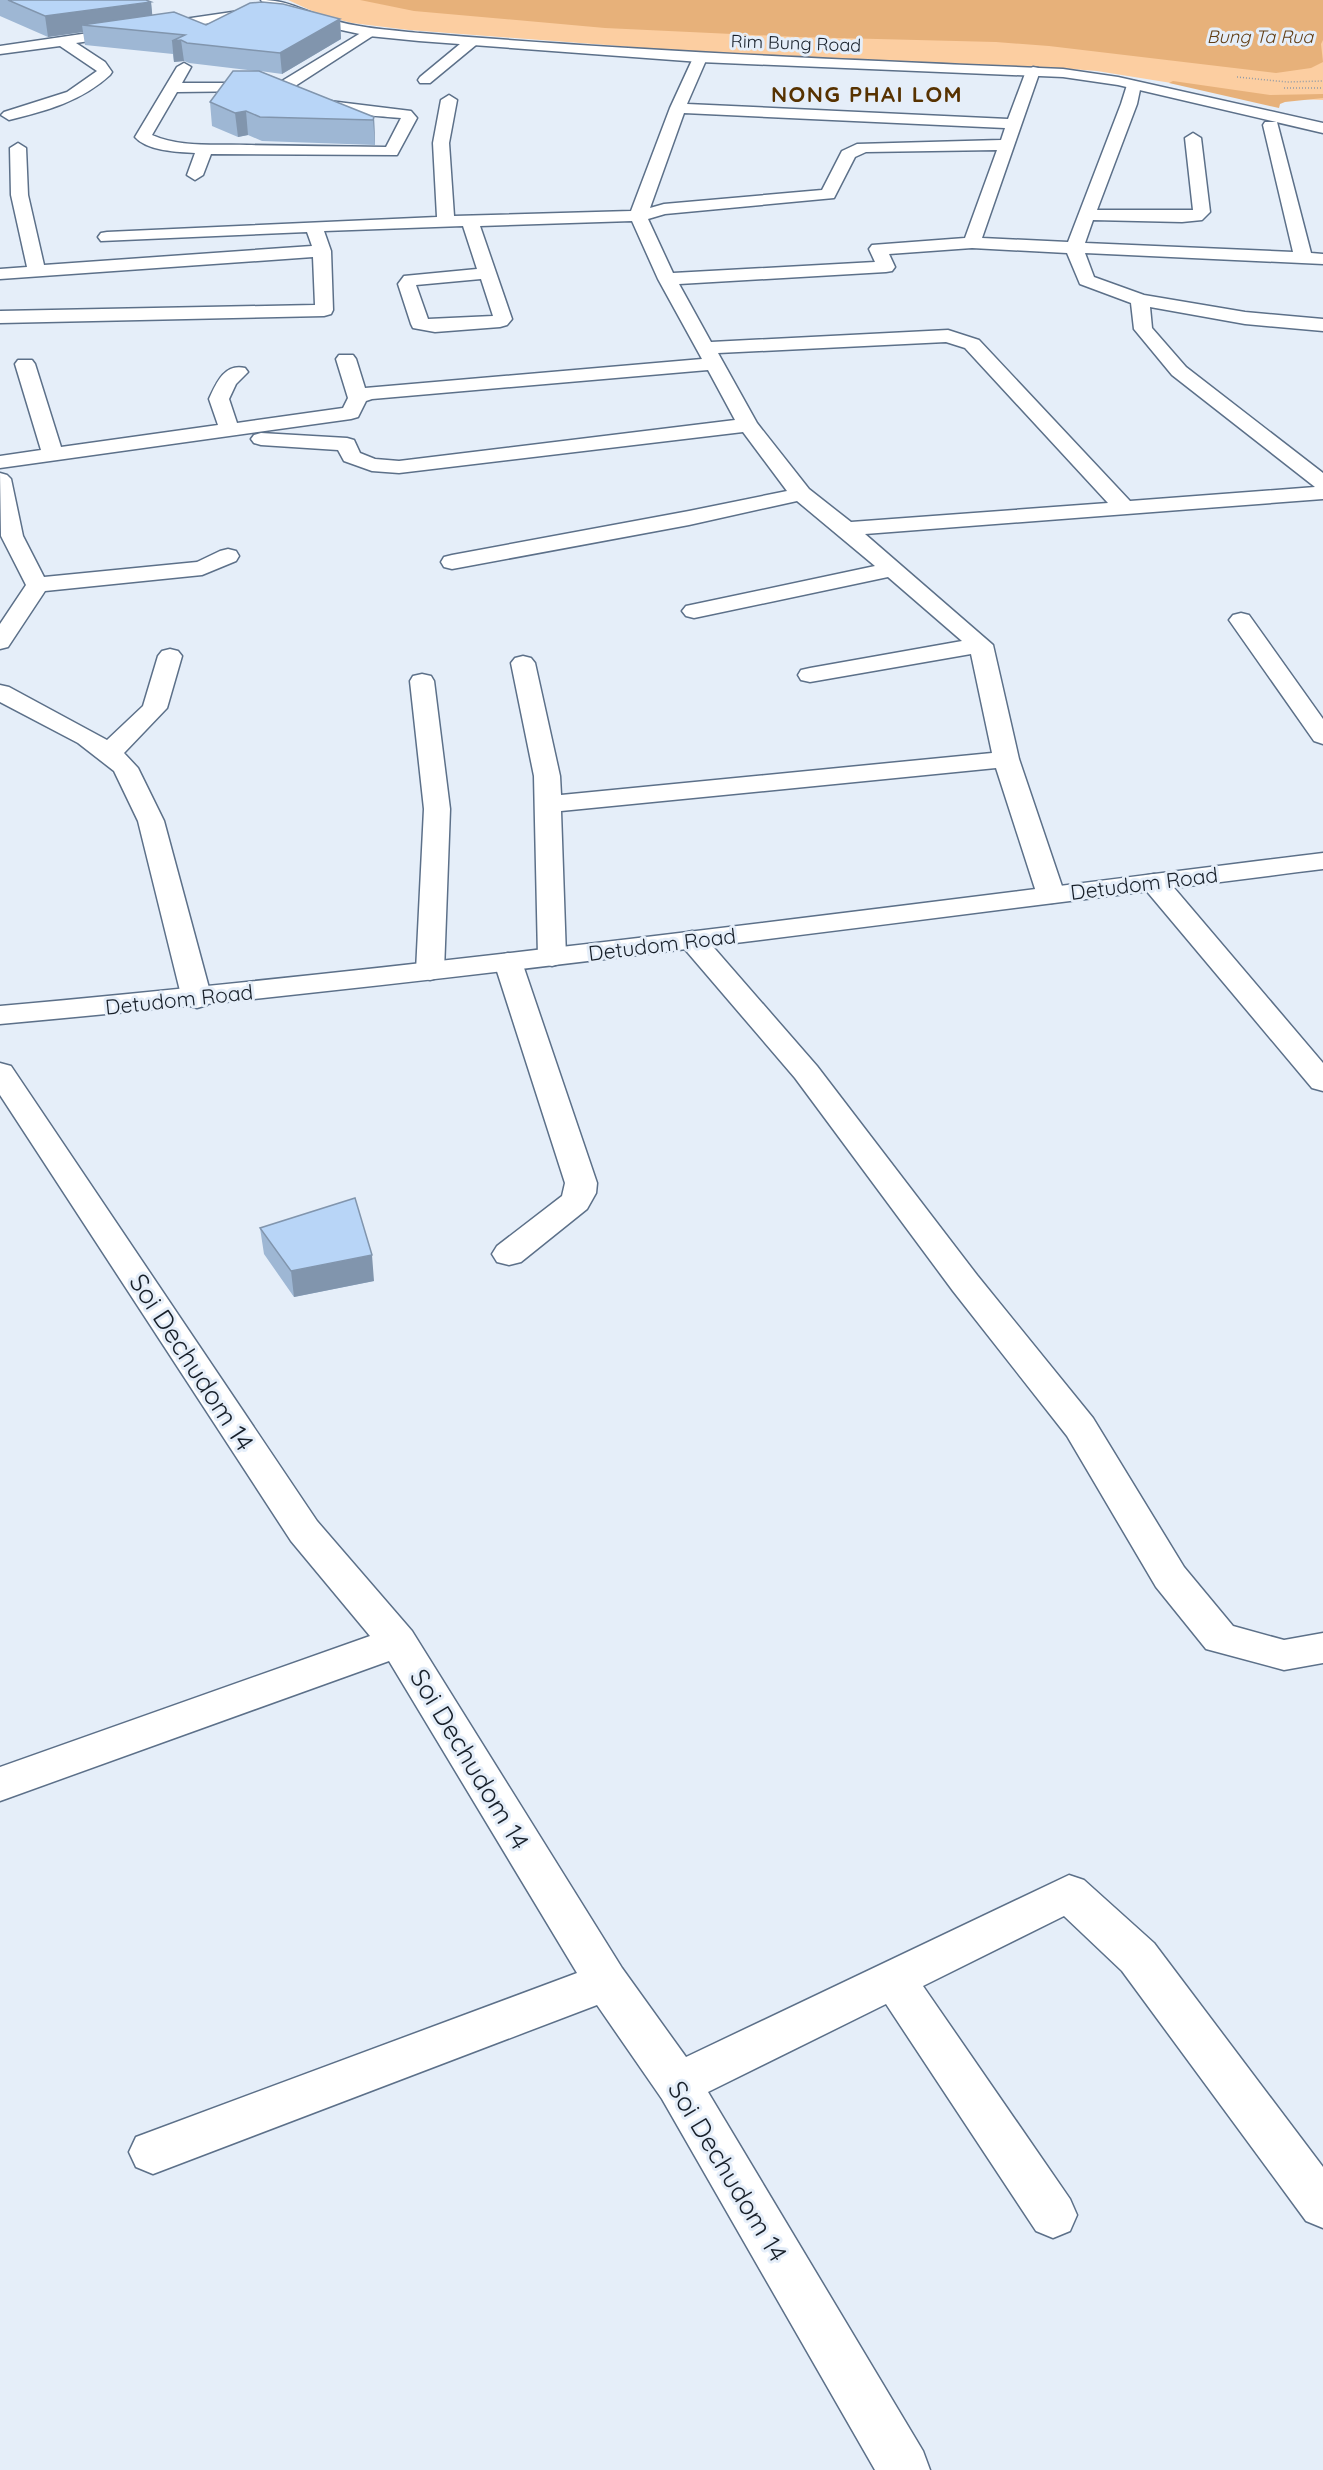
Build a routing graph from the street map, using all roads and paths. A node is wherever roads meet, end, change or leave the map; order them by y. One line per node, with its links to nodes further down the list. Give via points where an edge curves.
1 (268, 0): 2 (street, Rim Bung Road)
2 (285, 8): 3 (street, Rim Bung Road, via 323,22); 4 (street)
3 (369, 32): 5 (street, Rim Bung Road); 12 (street)
4 (64, 42): 6 (street); 16 (street, via 105,72 75,95)
5 (471, 42): 7 (street, Rim Bung Road); 10 (street)
6 (0, 50)
7 (700, 58): 9 (street, Rim Bung Road); 15 (street)
8 (184, 67): 13 (street)
9 (1033, 71): 11 (street, Rim Bung Road); 17 (street)
10 (425, 80)
11 (1134, 85): 19 (street, Rim Bung Road); 28 (street)
12 (282, 87): 13 (street); 23 (street, via 281,91 289,97 302,102 406,114)
13 (171, 88): 22 (street, via 143,137 172,147)
14 (449, 100): 23 (street)
15 (678, 108): 17 (street); 29 (street)
16 (9, 115)
17 (1014, 124): 21 (street)
18 (1271, 125): 37 (street)
19 (1323, 128)
20 (1193, 138): 28 (street, via 1202,212 1182,217)
21 (1006, 145): 29 (street, via 864,147 848,154 828,194 664,209); 34 (street)
22 (205, 149): 23 (street); 25 (street)
23 (413, 152): 31 (street)
24 (11, 157): 26 (street)
25 (195, 175)
26 (19, 204): 27 (street); 39 (street)
27 (0, 205)
28 (1086, 215): 35 (street)
29 (638, 216): 30 (street); 42 (street)
30 (470, 221): 31 (street); 40 (street)
31 (446, 222): 32 (street)
32 (314, 226): 33 (street); 36 (street)
33 (107, 237)
34 (972, 243): 35 (street); 42 (street, via 878,249 886,267)
35 (1074, 248): 37 (street); 43 (street, via 1086,280)
36 (322, 251): 39 (street); 44 (street, via 324,310)
37 (1303, 257): 38 (street)
38 (1323, 258)
39 (37, 272): 41 (street)
40 (487, 273): 40 (street, via 504,319 420,324 407,284 410,280)
41 (0, 274)
42 (667, 279): 46 (street)
43 (1140, 300): 45 (street, via 1245,318); 57 (street, via 1143,329 1179,371)
44 (0, 317)
45 (1323, 325)
46 (709, 356): 50 (street, via 367,393); 51 (street); 60 (street, via 948,336 972,344)
47 (346, 359): 50 (street)
48 (25, 364): 54 (street)
49 (238, 372): 52 (street, via 227,381 219,399)
50 (358, 398): 52 (street, via 351,413)
51 (748, 425): 53 (street, via 399,467 372,465 351,457 346,444); 59 (street)
52 (229, 429): 53 (street)
53 (203, 433): 54 (street)
54 (53, 455): 55 (street)
55 (0, 462)
56 (0, 479): 65 (street, via 12,536)
57 (1323, 483)
58 (1323, 493): 60 (street)
59 (801, 494): 61 (street); 63 (street)
60 (1126, 509): 61 (street)
61 (846, 529): 64 (street)
62 (228, 556): 65 (street, via 201,568)
63 (452, 562)
64 (892, 569): 66 (street); 69 (street)
65 (37, 585): 68 (street)
66 (694, 611)
67 (1241, 620): 75 (street)
68 (0, 642)
69 (981, 645): 72 (street); 77 (street)
70 (170, 656): 76 (street, via 154,708)
71 (523, 663): 78 (street, via 547,776)
72 (810, 675)
73 (422, 681): 85 (street, via 437,809)
74 (0, 692): 76 (street)
75 (1323, 736)
76 (109, 753): 86 (street, via 125,768 151,821)
77 (1006, 759): 78 (street); 81 (street)
78 (548, 804): 83 (street)
79 (1323, 861): 80 (street, Detudom Road)
80 (1154, 882): 81 (street, Detudom Road); 89 (street)
81 (1051, 895): 82 (street, Detudom Road)
82 (692, 940): 83 (street, Detudom Road); 92 (street, via 806,1072 965,1283 1080,1427 1170,1577 1220,1638 1284,1655)
83 (552, 957): 84 (street, Detudom Road)
84 (508, 962): 85 (street, Detudom Road); 90 (street, via 581,1184 576,1202)
85 (430, 971): 86 (street, Detudom Road)
86 (197, 999): 87 (street, Detudom Road)
87 (0, 1015)
88 (0, 1072): 91 (street, Soi Dechudom 14, via 304,1531)
89 (1323, 1082)
90 (509, 1254)
91 (398, 1642): 93 (street); 95 (street, Soi Dechudom 14)
92 (1323, 1648)
93 (0, 1784)
94 (893, 1978): 96 (street); 98 (street, via 1069,1893 1138,1957); 99 (street)
95 (606, 1982): 96 (street, Soi Dechudom 14); 97 (street)
96 (678, 2084): 100 (street, Soi Dechudom 14)
97 (153, 2152)
98 (1323, 2205)
99 (1053, 2215)
100 (904, 2470)

